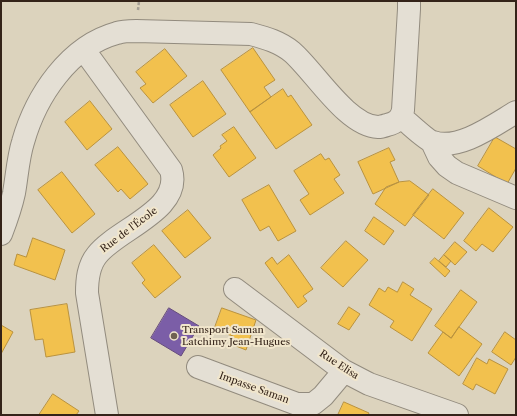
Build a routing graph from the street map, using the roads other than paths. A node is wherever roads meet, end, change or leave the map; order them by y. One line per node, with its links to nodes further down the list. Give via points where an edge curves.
1 (409, 1): 4 (street)
2 (84, 50): 4 (street, via 101,39 118,33 136,31 251,34 266,38 291,51 354,118 378,127 397,121); 7 (street, via 59,72 41,98 28,126 22,143 14,195); 11 (street, Rue de l'École, via 171,170 173,178 167,198 160,206 104,247 90,268 87,293)
3 (516, 112): 5 (street, via 465,141 450,145)
4 (401, 117): 5 (street)
5 (432, 142): 6 (street, via 439,157 457,173)
6 (516, 198)
7 (1, 234)
8 (234, 290): 10 (street, Rue Elisa)
9 (198, 367): 10 (street, Impasse Saman, via 297,404 314,404)
10 (344, 371): 12 (street, Rue Elisa, via 369,384)
11 (107, 415)
12 (457, 415)

